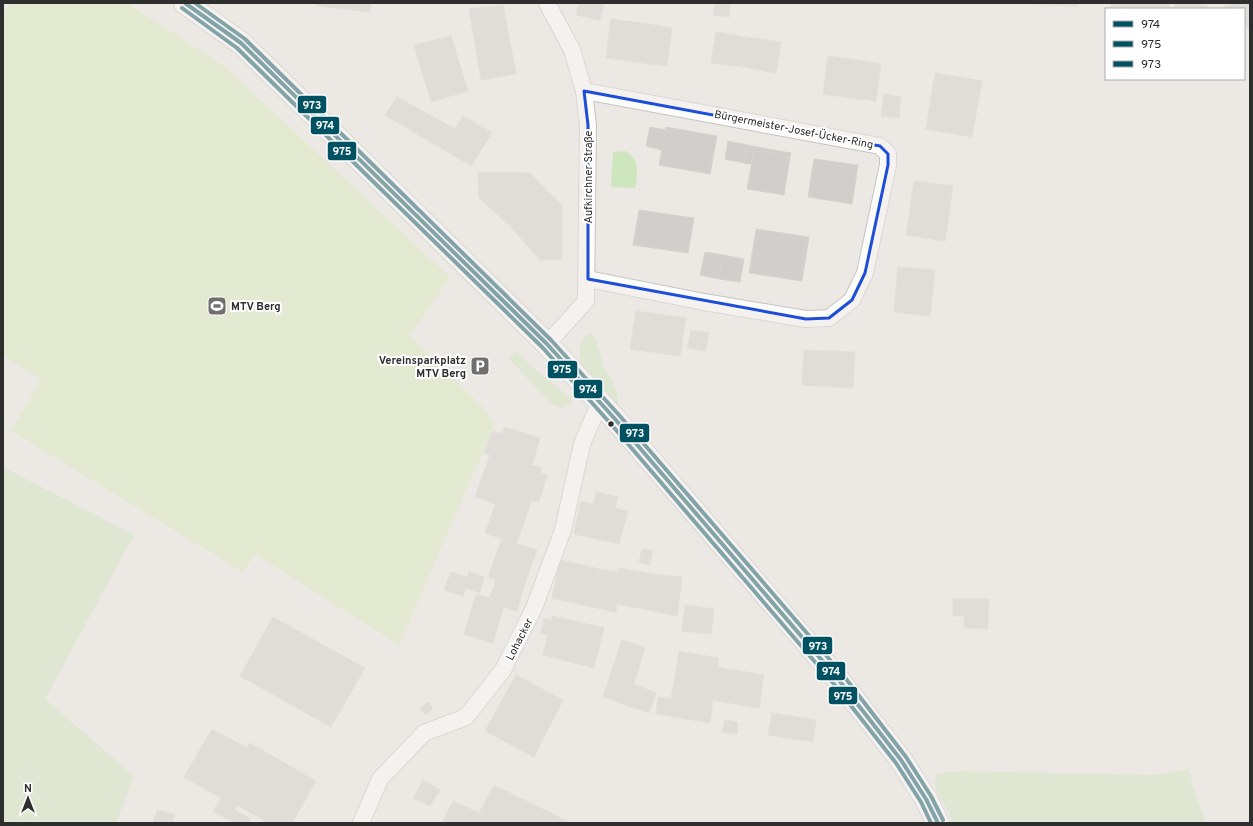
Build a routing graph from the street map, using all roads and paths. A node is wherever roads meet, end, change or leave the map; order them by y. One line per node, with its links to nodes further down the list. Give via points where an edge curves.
1 (185, 3): 5 (main road, via 241,43)
2 (547, 3): 3 (street, Aufkirchner Straße, via 572,50)
3 (584, 91): 4 (street, Aufkirchner Straße, via 588,125); 4 (street, Bürgermeister-Josef-Ücker-Ring, via 873,144 880,146 888,154 888,165 865,273 852,300 829,318 806,319)
4 (588, 279): 5 (street, Aufkirchner Straße, via 586,301)
5 (547, 344): 6 (main road)
6 (600, 402): 7 (street, Lohacker, via 582,444 563,530 534,608 503,670 466,717 424,733 380,779); 8 (main road, via 804,637 902,760)
7 (361, 823)
8 (938, 823)

